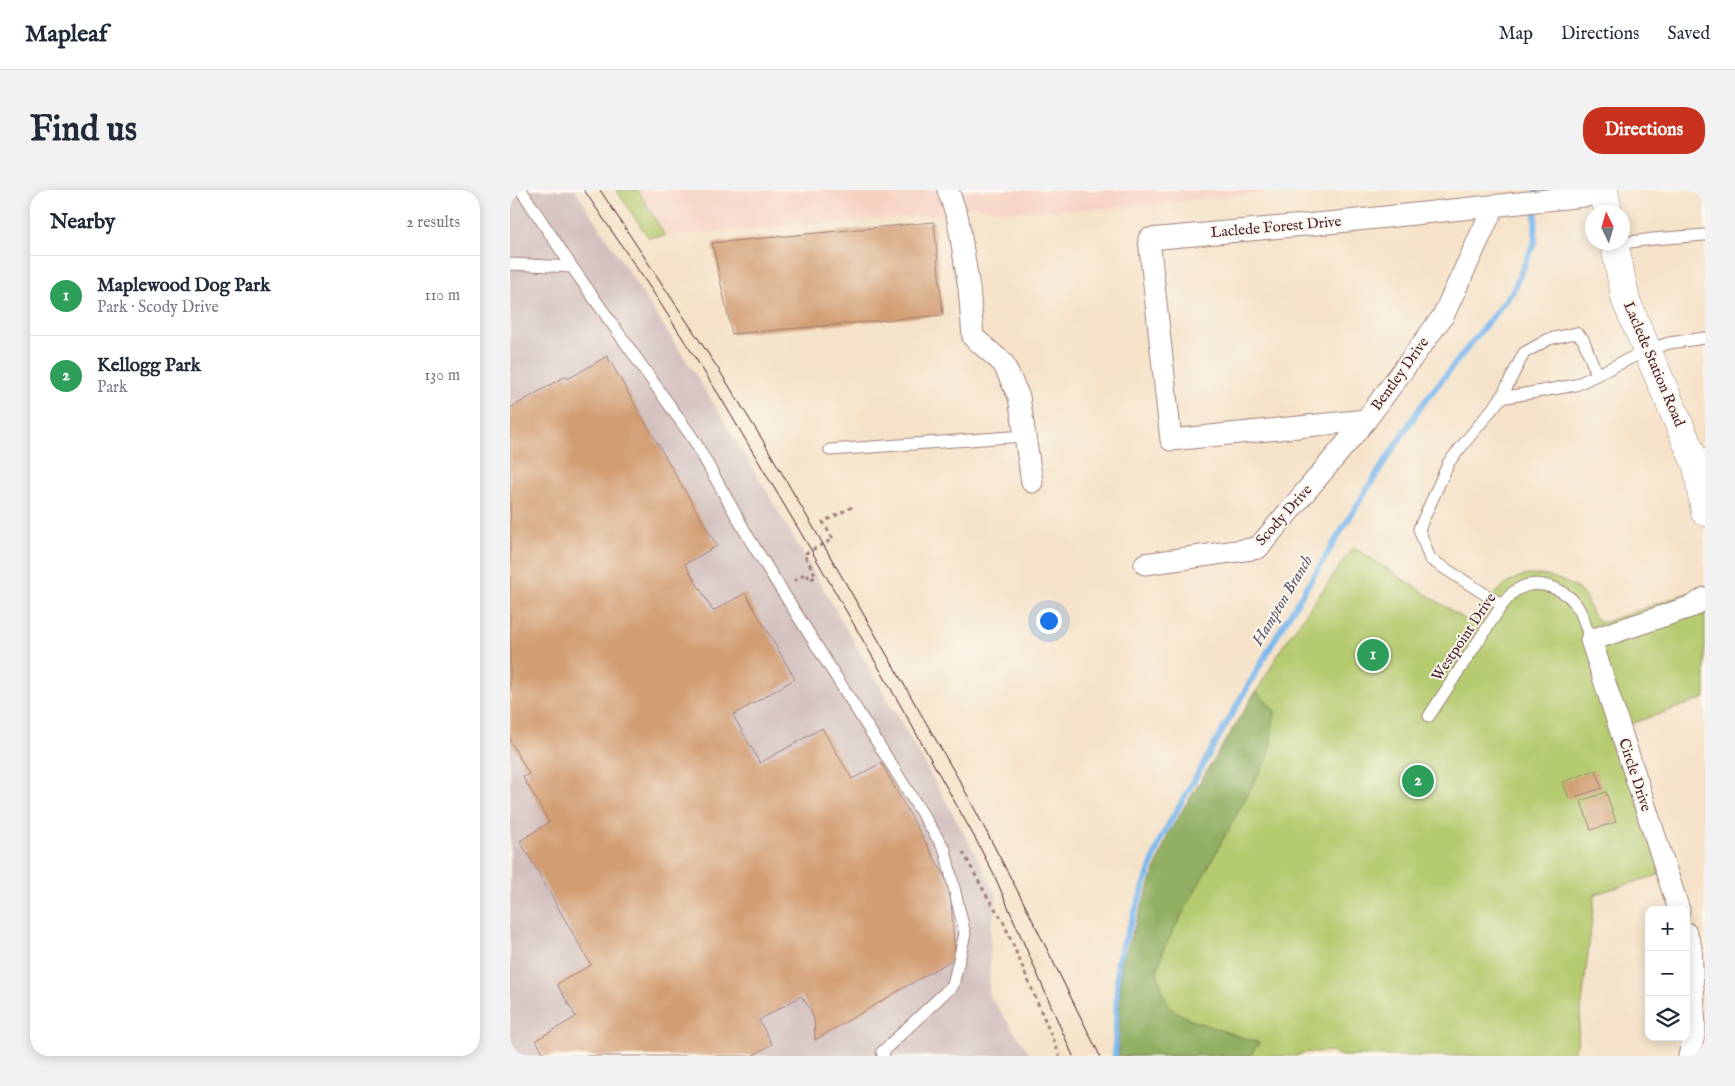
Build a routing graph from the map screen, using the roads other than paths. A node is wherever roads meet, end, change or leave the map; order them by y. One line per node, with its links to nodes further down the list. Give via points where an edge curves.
1 (521, 190): 9 (lane)
2 (948, 190): 15 (street, via 958,219 973,337 1003,363 1019,397)
3 (1606, 199): 4 (street, Laclede Forest Drive, via 1548,200)
4 (1494, 206): 14 (street, Bentley Drive, via 1443,316); 16 (street, Laclede Forest Drive, via 1149,239)
5 (1705, 235): 6 (lane)
6 (1630, 241)
7 (1615, 250): 11 (street, Laclede Station Road, via 1626,301)
8 (510, 264): 9 (lane)
9 (572, 267): 27 (lane, via 694,440 750,540 945,850 965,934 953,985 882,1052)
10 (1705, 338): 11 (lane, via 1669,342)
11 (1647, 350): 12 (lane); 19 (street, Laclede Station Road, via 1697,466)
12 (1597, 375): 13 (lane, via 1576,385); 13 (lane, via 1584,339 1576,333 1549,339 1524,354)
13 (1501, 398): 22 (lane, via 1449,462 1419,528 1430,559)
14 (1366, 420): 16 (street, Bentley Drive); 20 (street, Scody Drive, via 1258,548)
15 (1025, 436): 17 (lane); 18 (street)
16 (1171, 440)
17 (830, 450)
18 (1032, 482)
19 (1705, 512)
20 (1145, 564)
21 (1705, 598): 23 (street, via 1693,606)
22 (1502, 606): 23 (lane, Westpoint Drive, via 1515,591 1528,586 1543,584 1557,589 1570,597 1579,610); 24 (lane, Westpoint Drive)
23 (1591, 640): 25 (street, Circle Drive)
24 (1430, 716)
25 (1678, 906)
26 (1690, 944): 28 (street, via 1695,1031)
27 (884, 1056)
28 (1689, 1056)

